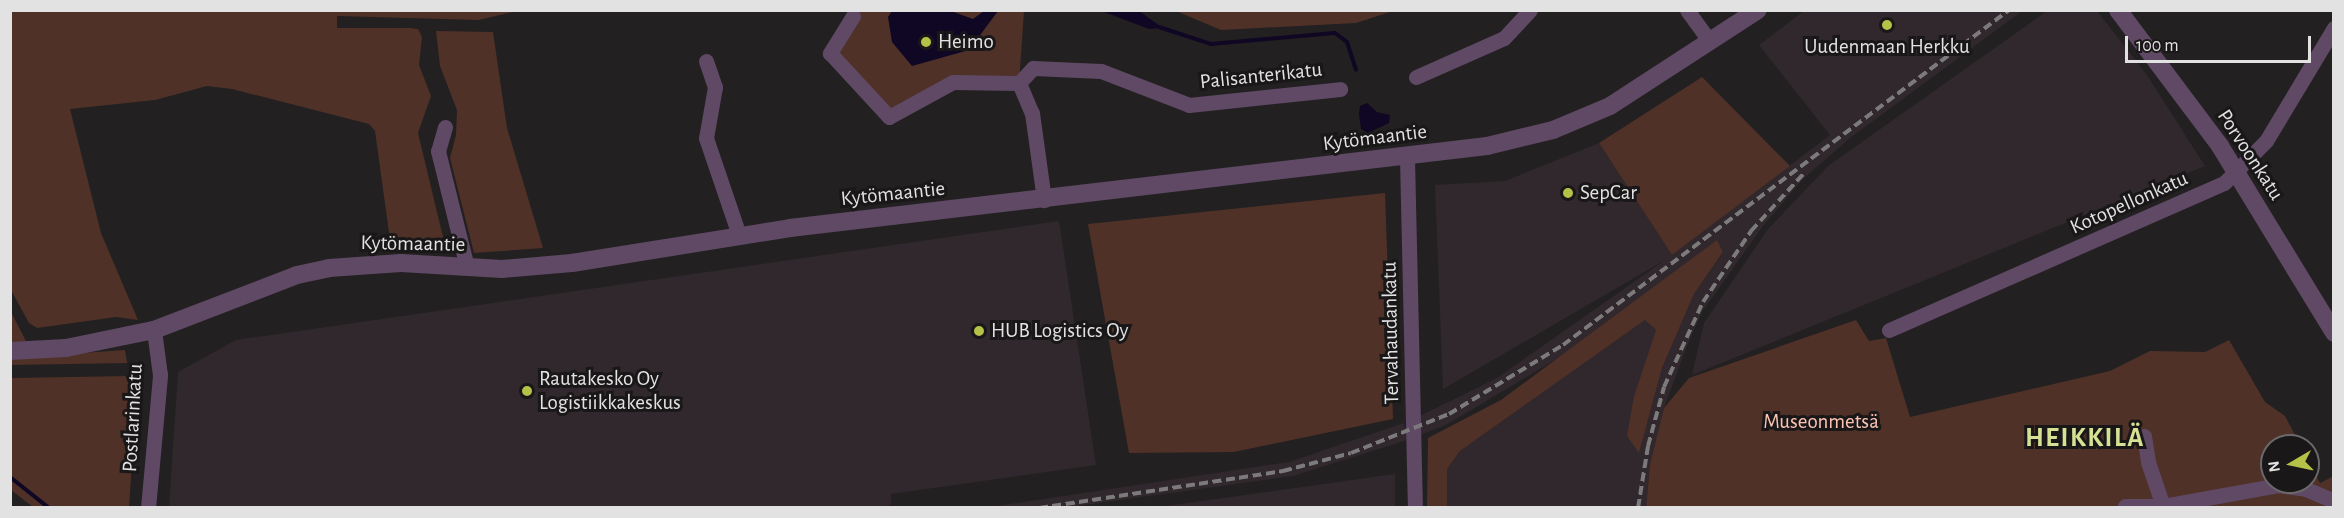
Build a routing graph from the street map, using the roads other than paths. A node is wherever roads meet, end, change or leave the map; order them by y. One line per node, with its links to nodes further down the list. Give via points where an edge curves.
1 (1530, 10): 9 (street, via 1503,38)
2 (1688, 10): 7 (street)
3 (1758, 10): 7 (street, Kytömaantie)
4 (2118, 10): 14 (street, Porvoonkatu)
5 (853, 16): 10 (street, via 830,53 889,117 953,82)
6 (2331, 39): 14 (street, Kotopellonkatu, via 2266,141)
7 (1710, 42): 13 (street, Kytömaantie, via 1641,88 1581,119 1520,139)
8 (706, 61): 16 (street, via 715,87 705,138)
9 (1416, 77)
10 (1019, 82): 11 (street, Palisanterikatu, via 1033,68 1101,71 1188,105); 15 (street, via 1032,113)
11 (1341, 88)
12 (445, 127): 17 (street, via 438,151)
13 (1407, 158): 15 (street, Kytömaantie); 27 (street, Tervahaudankatu)
14 (2237, 171): 19 (street, Kotopellonkatu, via 2224,183 2192,199); 20 (street, Porvoonkatu)
15 (1044, 200): 16 (street, Kytömaantie)
16 (739, 236): 17 (street, Kytömaantie, via 572,263)
17 (467, 267): 18 (street, Kytömaantie, via 401,263 329,268 297,275)
18 (154, 330): 21 (street, Kytömaantie, via 66,348); 26 (street, Postlarinkatu, via 160,375)
19 (1889, 330)
20 (2334, 333)
21 (10, 351)
22 (2144, 436): 25 (street)
23 (2334, 501): 25 (street, via 2306,489 2278,484)
24 (2125, 506): 25 (street)
25 (2163, 506)
26 (148, 507)
27 (1416, 507)

